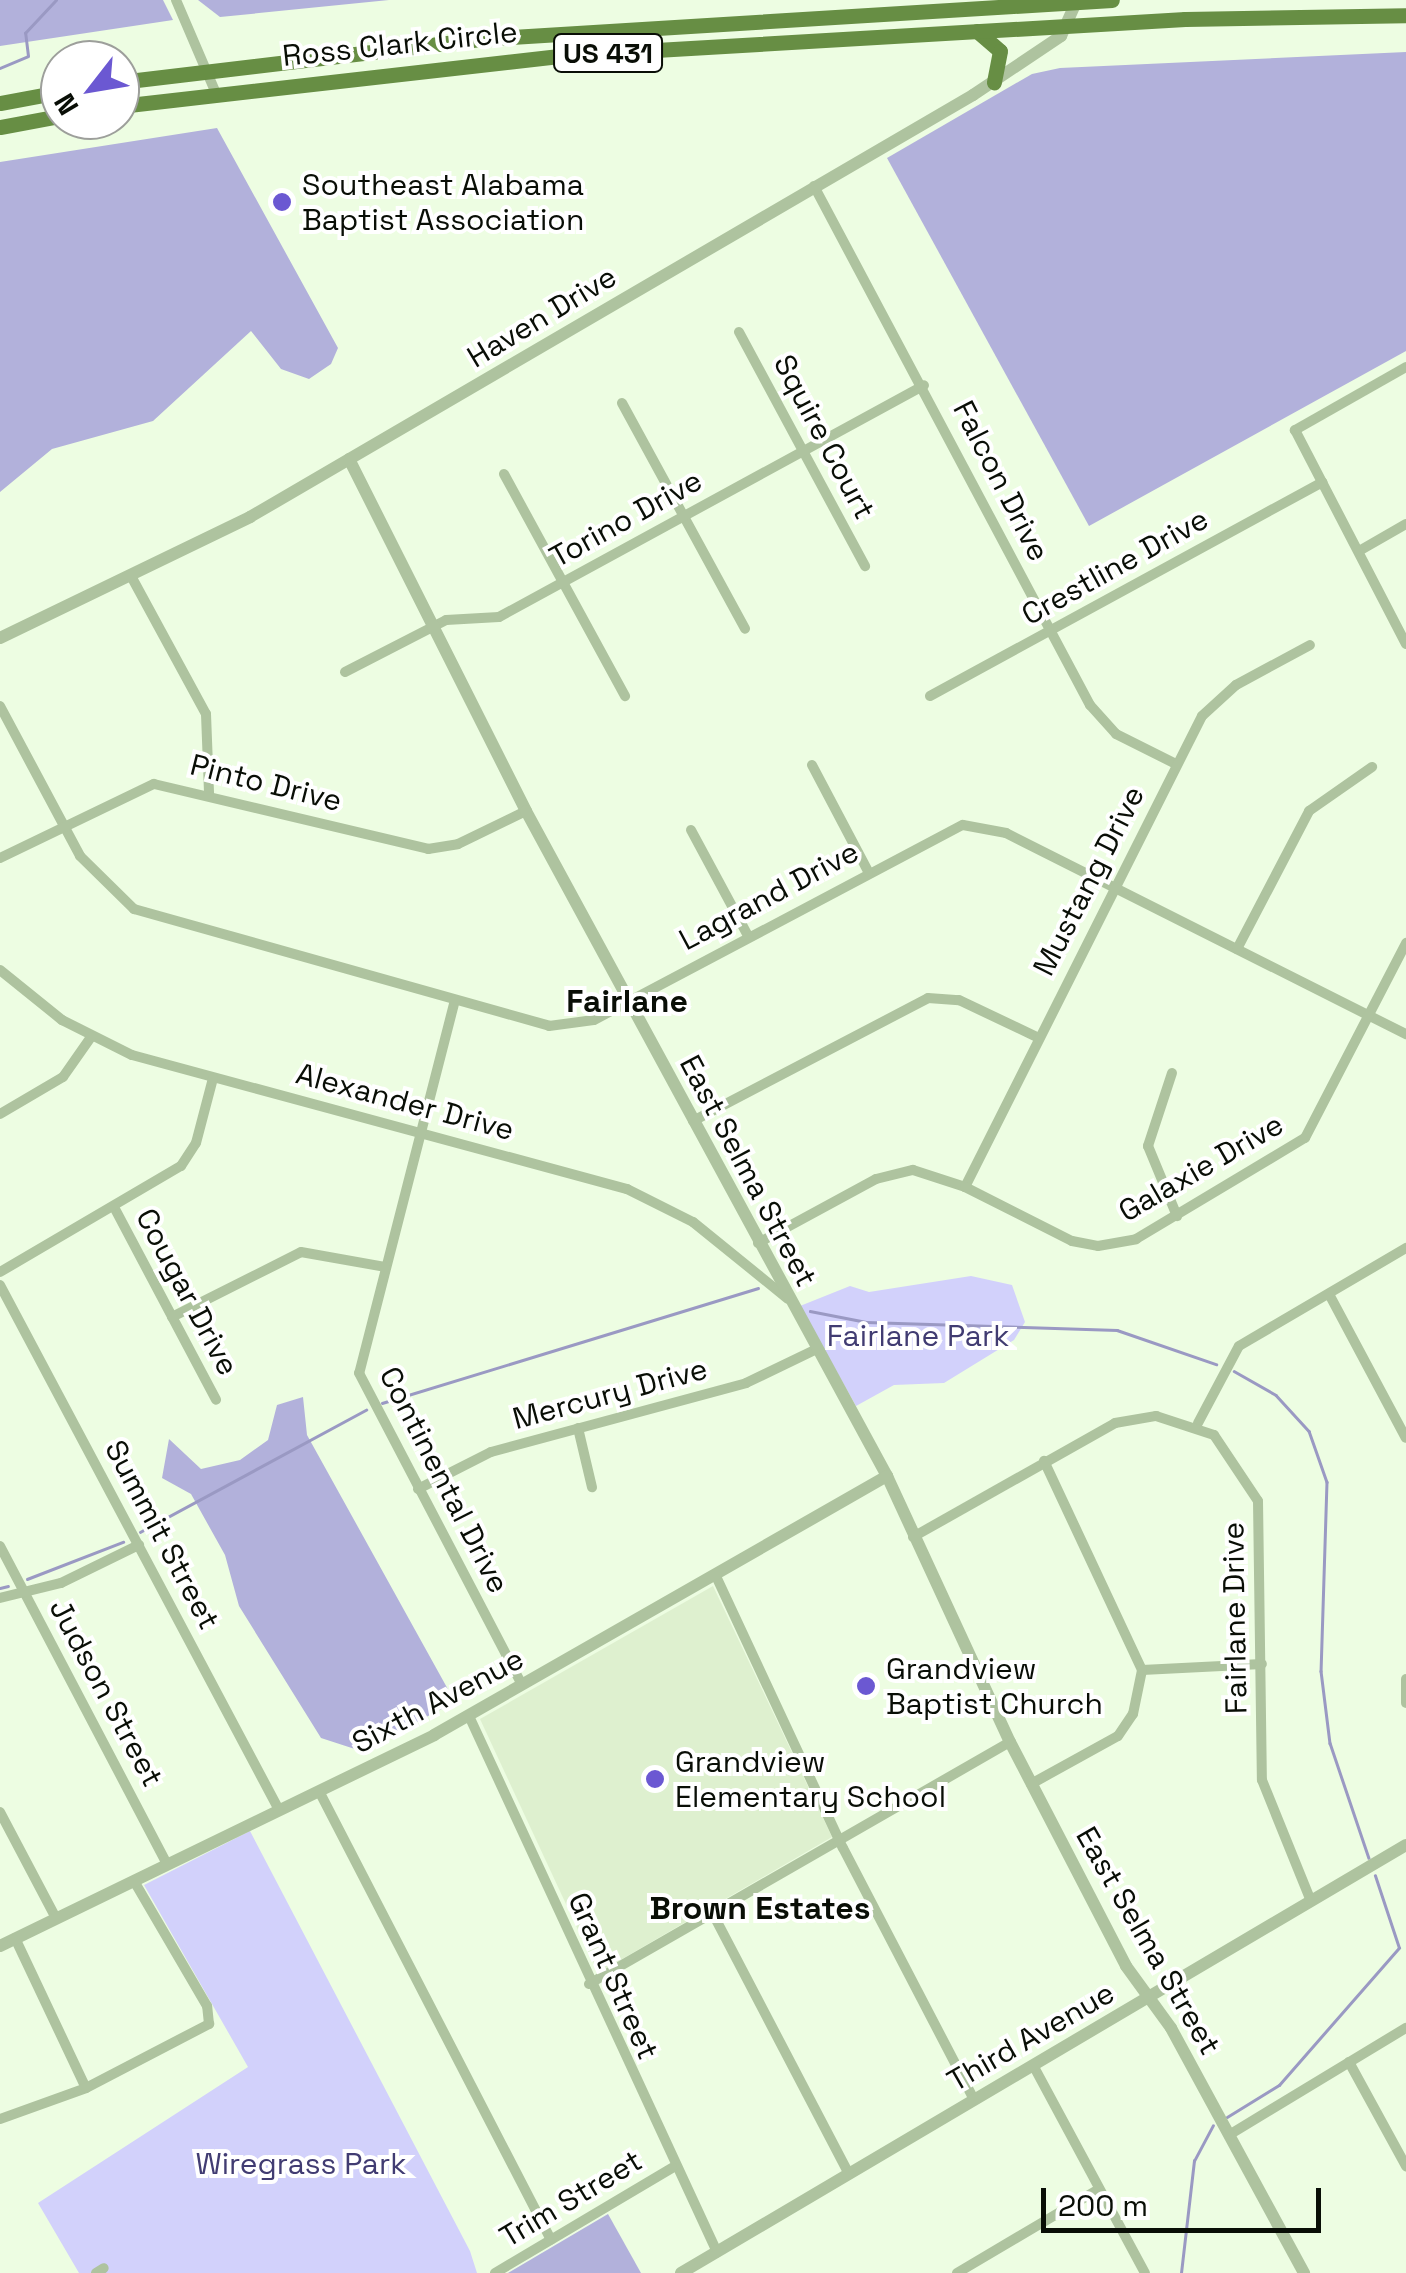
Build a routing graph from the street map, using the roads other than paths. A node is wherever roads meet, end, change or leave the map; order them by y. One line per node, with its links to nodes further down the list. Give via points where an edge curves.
1 (176, 0): 10 (street)
2 (1112, 0): 3 (highway, Ross Clark Circle / US 431)
3 (1076, 1): 5 (highway, Ross Clark Circle / US 431); 6 (street)
4 (1406, 15): 6 (highway, Ross Clark Circle / US 431)
5 (763, 21): 8 (highway); 9 (highway, Ross Clark Circle / US 431)
6 (1072, 26): 7 (highway, Ross Clark Circle / US 431); 13 (street, Haven Drive)
7 (978, 31): 8 (highway, Ross Clark Circle / US 431); 13 (highway, via 1000,51)
8 (764, 44): 11 (highway, Ross Clark Circle / US 431)
9 (399, 46): 10 (highway, Ross Clark Circle / US 431); 11 (highway)
10 (211, 68): 12 (highway, Ross Clark Circle / US 431); 14 (street)
11 (402, 70): 14 (highway, Ross Clark Circle / US 431)
12 (140, 79)
13 (994, 82): 20 (street, Haven Drive)
14 (215, 91): 17 (highway, Ross Clark Circle / US 431)
15 (40, 95): 16 (highway)
16 (0, 102)
17 (140, 103)
18 (40, 120): 19 (highway)
19 (0, 127)
20 (814, 186): 23 (street, Falcon Drive); 26 (street, Haven Drive)
21 (739, 332): 25 (street, Squire Court)
22 (1406, 366): 28 (street, via 1295,430)
23 (924, 385): 25 (street, Torino Drive); 37 (street, Falcon Drive)
24 (622, 403): 29 (street)
25 (803, 452): 29 (street, Torino Drive); 32 (street, Squire Court)
26 (349, 459): 33 (street, Haven Drive); 35 (street, East Selma Street)
27 (504, 474): 34 (street)
28 (1323, 482): 31 (street); 37 (street, Crestline Drive)
29 (683, 516): 34 (street, Torino Drive); 36 (street)
30 (1406, 524): 31 (street)
31 (1358, 552): 39 (street)
32 (865, 566)
33 (131, 576): 38 (street, Haven Drive); 48 (street, via 206,714)
34 (563, 582): 35 (street, Torino Drive, via 499,617); 42 (street)
35 (434, 627): 41 (street, Torino Drive); 49 (street, East Selma Street)
36 (744, 630)
37 (1051, 631): 43 (street, Crestline Drive); 45 (street, Falcon Drive, via 1102,722)
38 (0, 638)
39 (1406, 644)
40 (1310, 645): 45 (street, Mustang Drive, via 1218,699)
41 (345, 672)
42 (625, 696)
43 (930, 696)
44 (0, 706): 50 (street, Lagrand Drive)
45 (1176, 764): 54 (street, Mustang Drive)
46 (812, 766): 53 (street)
47 (1372, 767): 57 (street, via 1309,811)
48 (209, 793): 49 (street, Pinto Drive, via 428,849 468,840); 50 (street, Pinto Drive, via 146,785)
49 (526, 811): 60 (street, East Selma Street)
50 (64, 824): 52 (street, Pinto Drive); 59 (street, Lagrand Drive, via 104,886 156,920)
51 (691, 830): 55 (street)
52 (0, 858)
53 (868, 871): 54 (street, Lagrand Drive, via 944,832 984,826); 55 (street, Lagrand Drive)
54 (1114, 887): 57 (street, Lagrand Drive); 64 (street, Mustang Drive)
55 (748, 936): 60 (street, Lagrand Drive)
56 (1406, 943): 61 (street, Galaxie Drive)
57 (1237, 949): 61 (street, Lagrand Drive)
58 (0, 970): 63 (street, Alexander Drive)
59 (455, 1000): 60 (street, Lagrand Drive, via 560,1027); 69 (street, Continental Drive)
60 (628, 1001): 68 (street, East Selma Street)
61 (1370, 1015): 62 (street, Lagrand Drive); 72 (street, Galaxie Drive, via 1305,1138)
62 (1406, 1034)
63 (92, 1037): 66 (street, Alexander Drive); 67 (street, via 63,1077)
64 (1039, 1038): 68 (street, via 959,1000 928,998); 70 (street, Mustang Drive)
65 (1172, 1073): 72 (street, via 1148,1146)
66 (214, 1078): 69 (street, Alexander Drive); 71 (street, via 186,1160)
67 (0, 1114)
68 (693, 1121): 73 (street, East Selma Street)
69 (421, 1132): 75 (street, Continental Drive); 79 (street, Alexander Drive, via 650,1198 712,1235)
70 (965, 1187): 72 (street, Galaxie Drive, via 1098,1246 1136,1239); 73 (street, Galaxie Drive, via 928,1171 898,1172)
71 (114, 1206): 76 (street); 80 (street, Cougar Drive)
72 (1177, 1216)
73 (758, 1243): 79 (street, East Selma Street)
74 (1406, 1248): 78 (street)
75 (385, 1267): 80 (street, via 301,1252); 89 (street, Continental Drive, via 360,1372)
76 (0, 1272)
77 (0, 1285): 91 (street, Summit Street)
78 (1329, 1294): 83 (street, via 1239,1346); 85 (street)
79 (788, 1300): 81 (street, East Selma Street)
80 (172, 1317): 82 (street, Cougar Drive)
81 (817, 1349): 84 (street, Mercury Drive, via 746,1383); 87 (street, East Selma Street)
82 (216, 1400)
83 (1198, 1424): 86 (street, via 1156,1416 1125,1420); 96 (street, Fairlane Drive, via 1229,1450 1258,1502)
84 (578, 1428): 88 (street); 89 (street, Mercury Drive, via 491,1452)
85 (1406, 1438)
86 (1044, 1460): 90 (street); 97 (street)
87 (887, 1476): 90 (street, East Selma Street); 93 (street, Sixth Avenue)
88 (592, 1487)
89 (418, 1489): 99 (street, Continental Drive)
90 (913, 1537): 102 (street, East Selma Street)
91 (139, 1545): 94 (street); 105 (street, Summit Street)
92 (0, 1546): 94 (street, Judson Street)
93 (715, 1574): 99 (street, Sixth Avenue); 107 (street)
94 (25, 1594): 95 (street); 109 (street, Judson Street)
95 (0, 1598)
96 (1262, 1664): 97 (street); 111 (street, Fairlane Drive, via 1266,1802)
97 (1142, 1670): 103 (street, via 1133,1714 1118,1736)
98 (1406, 1680): 100 (street)
99 (522, 1686): 101 (street, Sixth Avenue)
100 (1406, 1704)
101 (469, 1716): 104 (street, Sixth Avenue); 116 (street, Grant Street)
102 (1010, 1742): 103 (street, East Selma Street); 107 (street)
103 (1031, 1784): 117 (street, East Selma Street)
104 (319, 1791): 105 (street, Sixth Avenue); 129 (street)
105 (279, 1810): 109 (street, Sixth Avenue)
106 (0, 1812): 113 (street)
107 (840, 1839): 112 (street); 122 (street)
108 (1406, 1844): 111 (street, Third Avenue)
109 (167, 1864): 110 (street, Sixth Avenue)
110 (134, 1881): 113 (street, Sixth Avenue); 121 (street, via 207,2006 209,2024)
111 (1311, 1901): 117 (street, Third Avenue)
112 (712, 1914): 116 (street); 127 (street)
113 (56, 1918): 114 (street, Sixth Avenue)
114 (14, 1938): 115 (street, Sixth Avenue); 121 (street)
115 (0, 1946)
116 (589, 1984): 126 (street, Grant Street)
117 (1150, 1996): 120 (street, Third Avenue); 124 (street, East Selma Street)
118 (1406, 2028): 119 (street)
119 (1349, 2062): 124 (street); 125 (street)
120 (1033, 2065): 122 (street, Third Avenue); 128 (street)
121 (86, 2088): 123 (street)
122 (974, 2100): 127 (street, Third Avenue)
123 (0, 2119)
124 (1229, 2135): 135 (street, East Selma Street)
125 (1406, 2166)
126 (672, 2168): 129 (street, Trim Street); 130 (street, Grant Street)
127 (849, 2174): 130 (street, Third Avenue)
128 (1100, 2189): 133 (street); 134 (street)
129 (551, 2240): 131 (street, Trim Street)
130 (717, 2252): 132 (street, Third Avenue)
131 (495, 2273)
132 (681, 2273)
133 (957, 2273)
134 (1145, 2273)
135 (1304, 2273)

